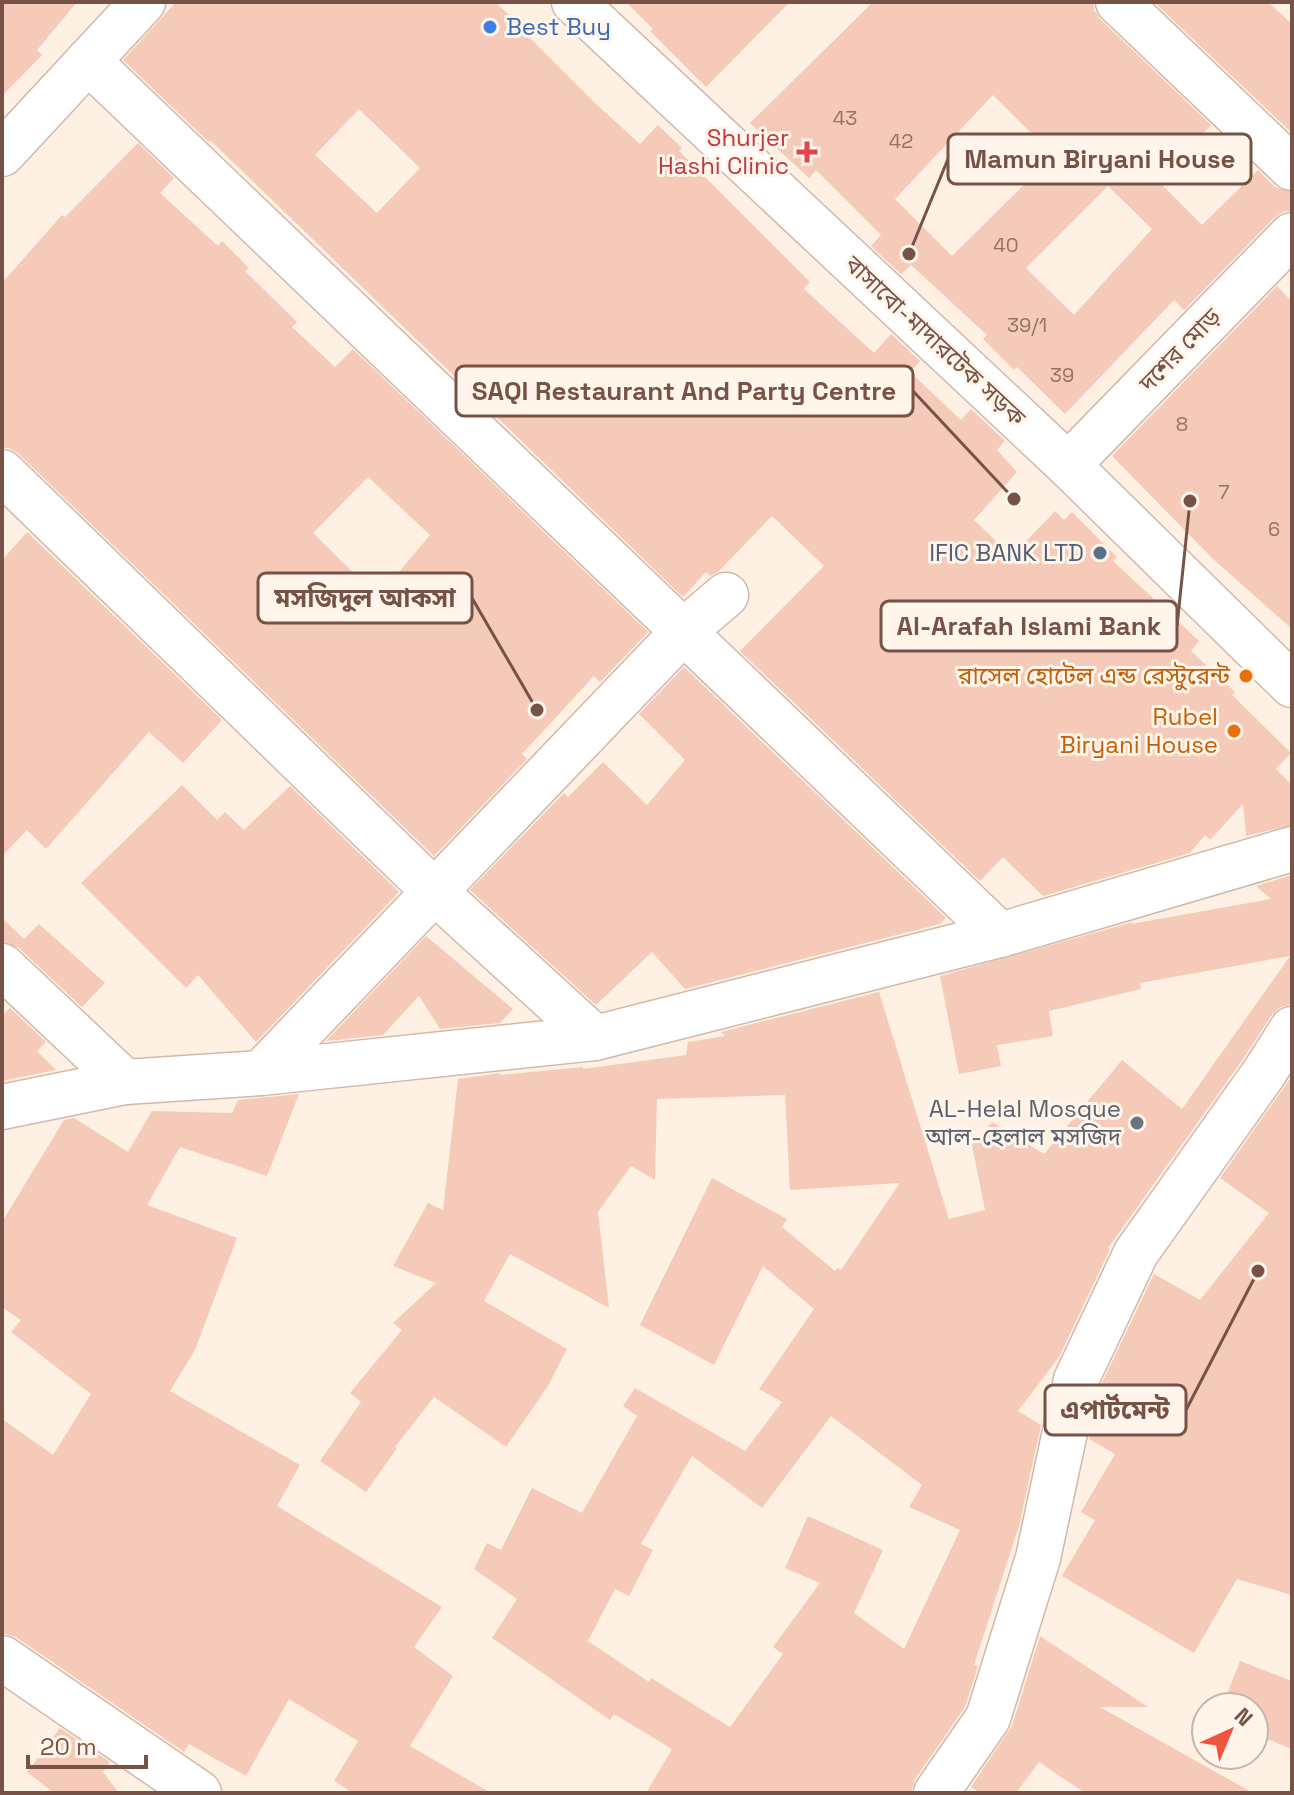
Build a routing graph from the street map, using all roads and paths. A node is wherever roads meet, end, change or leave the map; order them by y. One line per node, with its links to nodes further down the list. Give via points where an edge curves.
1 (143, 2): 4 (street)
2 (574, 2): 8 (street, বাসাবো-মাদারটেক সড়ক)
3 (1118, 2): 6 (street)
4 (88, 61): 5 (street); 11 (street)
5 (2, 154)
6 (1292, 168)
7 (1292, 235): 8 (street, দশের মোড়)
8 (1068, 465): 12 (street, বাসাবো-মাদারটেক সড়ক)
9 (2, 472): 14 (street)
10 (726, 595): 11 (street)
11 (684, 631): 14 (street); 15 (street)
12 (1292, 685)
13 (1292, 849): 15 (street)
14 (435, 892): 18 (street); 19 (street)
15 (1000, 935): 18 (street)
16 (2, 966): 20 (street)
17 (1292, 1029): 24 (street, via 1136,1253 1076,1380 1038,1558 988,1718)
18 (595, 1038): 19 (street)
19 (261, 1073): 20 (street)
20 (125, 1082): 21 (street)
21 (2, 1107)
22 (2, 1658): 23 (street)
23 (199, 1793)
24 (936, 1793)

